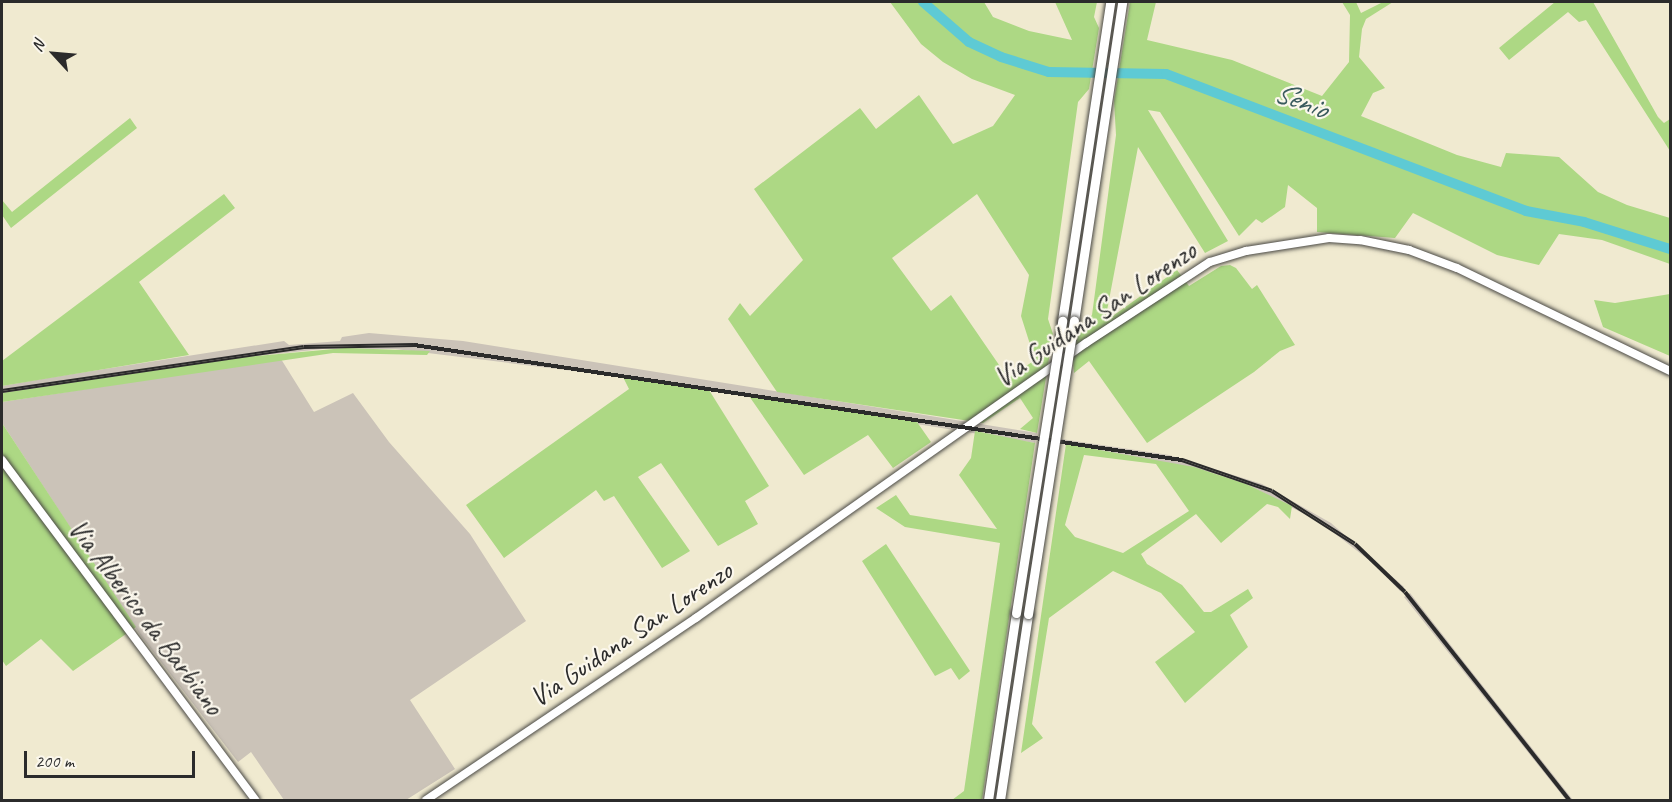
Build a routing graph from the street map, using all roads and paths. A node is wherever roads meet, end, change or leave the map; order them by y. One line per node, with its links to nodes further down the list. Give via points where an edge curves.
1 (1110, 2): 7 (highway, bridge)
2 (1122, 2): 8 (highway, bridge)
3 (1671, 371): 6 (street, Via Guidana San Lorenzo, via 1425,255 1360,240 1329,238 1224,257 1178,280)
4 (2, 460): 5 (street, Via Alberico da Barbiano)
5 (255, 801)
6 (426, 801)
7 (988, 801)
8 (999, 801)

